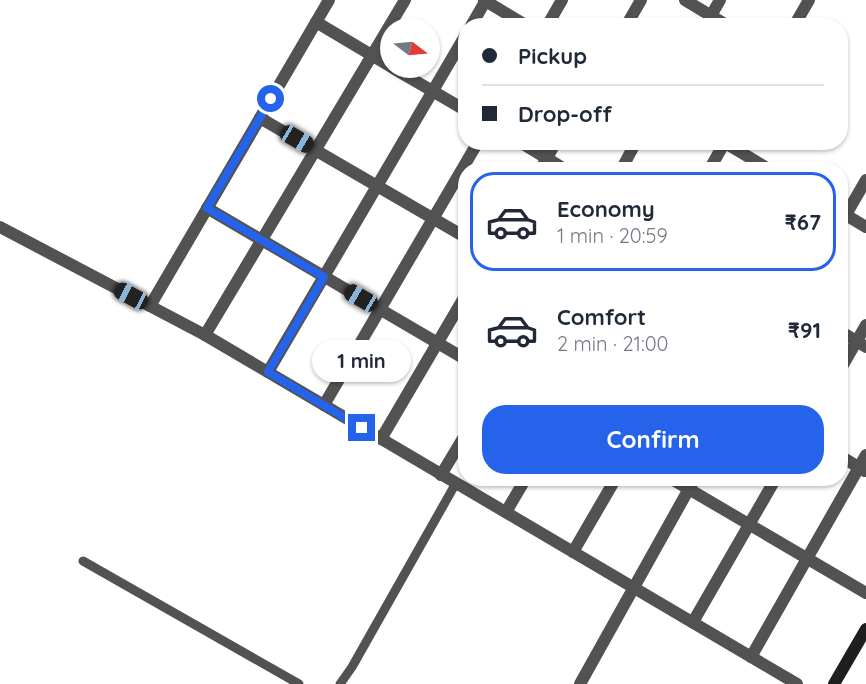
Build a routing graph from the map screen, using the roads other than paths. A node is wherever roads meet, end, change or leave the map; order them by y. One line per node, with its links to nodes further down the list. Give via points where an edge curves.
1 (329, 0): 16 (street)
2 (405, 0): 18 (street)
3 (485, 0): 9 (street); 10 (street)
4 (562, 0): 11 (street)
5 (641, 0): 12 (street)
6 (685, 0): 13 (street)
7 (720, 0): 14 (street)
8 (809, 0): 15 (street)
9 (475, 18)
10 (514, 18)
11 (552, 18)
12 (631, 18)
13 (705, 18)
14 (710, 18)
15 (799, 18)
16 (316, 22): 18 (street); 23 (street)
17 (458, 48): 21 (street)
18 (372, 55): 19 (street); 24 (street)
19 (380, 60)
20 (410, 78): 21 (street)
21 (433, 91): 22 (street); 31 (street)
22 (458, 106)
23 (260, 118): 24 (street); 32 (street)
24 (315, 150): 31 (street); 39 (street)
25 (529, 150): 27 (street)
26 (737, 150): 28 (street)
27 (542, 162)
28 (757, 162)
29 (458, 176): 34 (street)
30 (866, 180): 33 (street)
31 (377, 186): 34 (street); 40 (street)
32 (207, 208): 39 (street); 41 (street)
33 (848, 208)
34 (433, 219): 38 (street); 43 (street)
35 (848, 219): 36 (street)
36 (866, 226)
37 (0, 227): 41 (street)
38 (458, 233)
39 (262, 240): 40 (street); 45 (street)
40 (324, 277): 43 (street); 51 (street)
41 (150, 306): 45 (street)
42 (458, 308): 47 (street)
43 (380, 309): 47 (street); 52 (street)
44 (866, 325): 48 (street)
45 (205, 335): 51 (street)
46 (848, 336): 48 (street)
47 (438, 343): 49 (street); 53 (street)
48 (861, 344): 50 (street)
49 (458, 355)
50 (848, 360)
51 (268, 372): 52 (street)
52 (324, 405): 53 (street)
53 (381, 439): 58 (street)
54 (458, 447): 58 (street)
55 (866, 455): 57 (street)
56 (848, 461): 57 (street)
57 (863, 469): 69 (street)
58 (441, 475): 59 (street)
59 (456, 483): 77 (lane)
60 (461, 486): 66 (street)
61 (521, 486): 66 (street)
62 (611, 486): 68 (street)
63 (691, 486): 71 (street)
64 (695, 486): 67 (street)
65 (771, 486): 67 (street)
66 (506, 512): 68 (street)
67 (749, 525): 69 (street); 73 (street)
68 (573, 552): 71 (street)
69 (807, 558): 72 (street); 75 (street)
70 (83, 561): 76 (lane)
71 (633, 588): 73 (street); 78 (street)
72 (866, 593)
73 (693, 622): 75 (street)
74 (866, 629): 80 (street)
75 (751, 657): 79 (street)
76 (299, 684)
77 (340, 684)
78 (580, 684)
79 (797, 684)
80 (834, 684)

